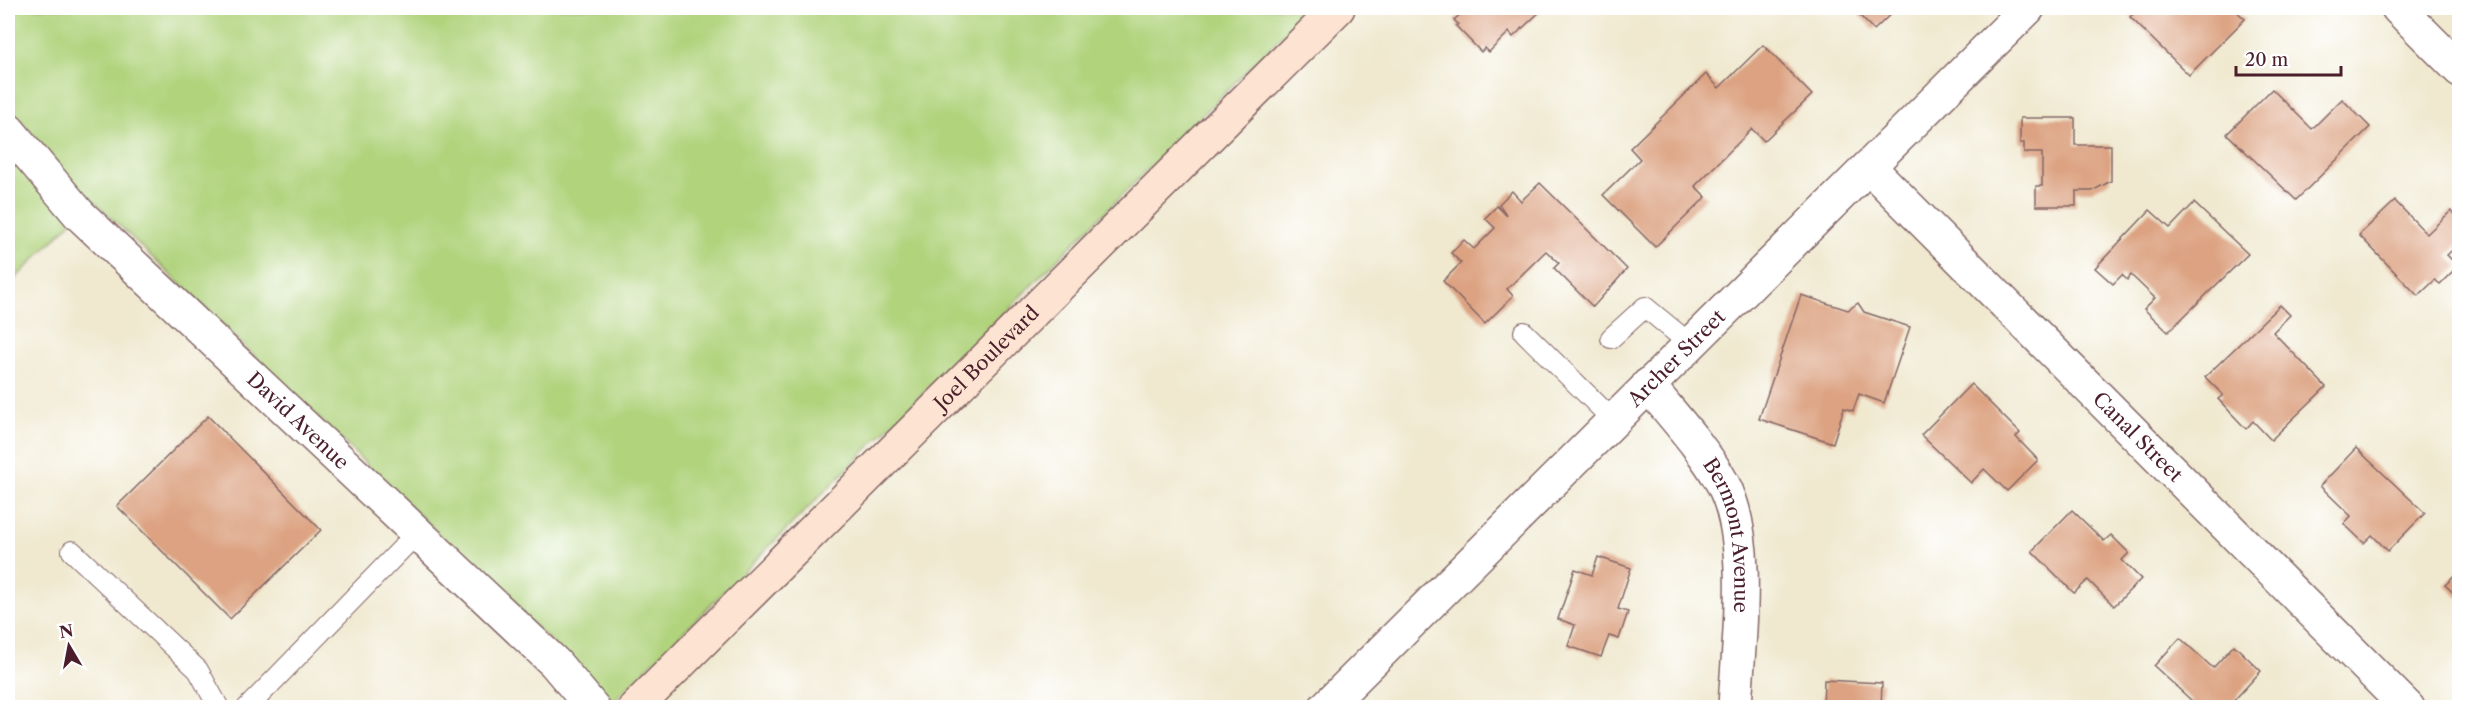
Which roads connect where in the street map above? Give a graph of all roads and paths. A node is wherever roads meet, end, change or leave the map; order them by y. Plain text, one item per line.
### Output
1 (1338, 8) edge
2 (2028, 8) edge
3 (2398, 8) edge
4 (2460, 70) edge
5 (8, 130) edge
6 (1869, 166) junction
7 (1524, 332) dead end
8 (1611, 338) dead end
9 (1690, 344) junction
10 (1648, 386) junction
11 (1613, 420) junction
12 (417, 533) junction
13 (72, 551) dead end
14 (219, 708) edge
15 (247, 708) edge
16 (593, 708) edge
17 (635, 708) edge
18 (1325, 708) edge
19 (1735, 708) edge
20 (2408, 708) edge

1 - 17 main road, Joel Boulevard
2 - 6 street, Archer Street
3 - 4 street
5 - 12 street, David Avenue
6 - 9 street, Archer Street
6 - 20 street, Canal Street
7 - 11 lane
8 - 9 lane
9 - 10 street, Archer Street
10 - 11 street, Archer Street
10 - 19 street, Bermont Avenue
11 - 18 street, Archer Street
12 - 15 lane
12 - 16 street, David Avenue
13 - 14 lane

